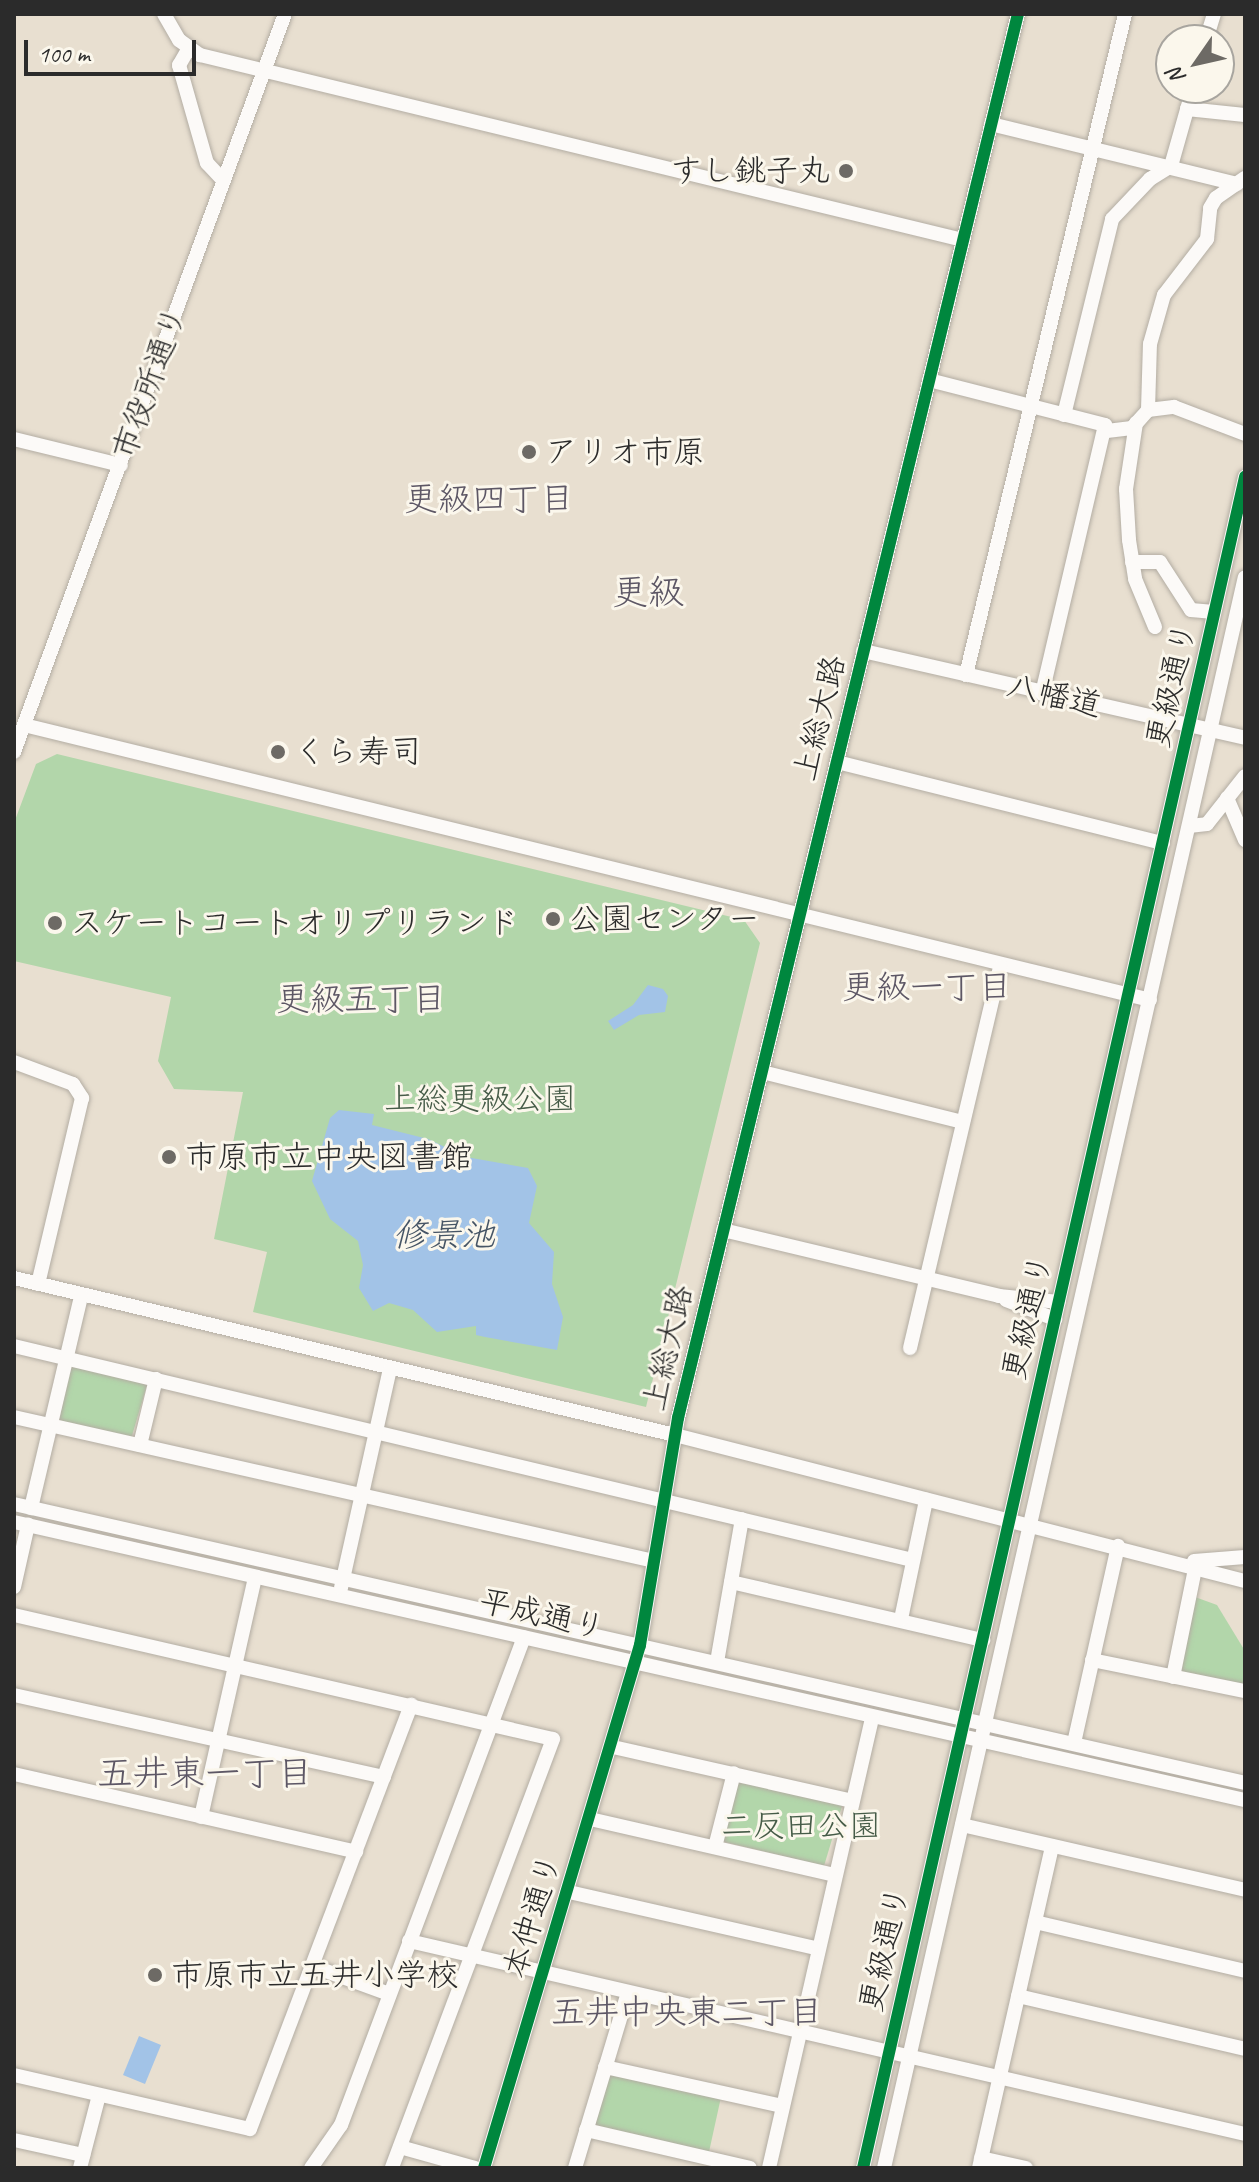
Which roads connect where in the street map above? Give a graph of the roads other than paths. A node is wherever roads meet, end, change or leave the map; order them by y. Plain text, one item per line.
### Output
1 (164, 14) edge
2 (285, 14) edge
3 (1018, 14) edge
4 (1125, 14) edge
5 (189, 48) junction
6 (265, 71) junction
7 (1188, 104) edge
8 (1187, 109) junction
9 (1245, 115) edge
10 (991, 124) junction
11 (1092, 145) junction
12 (1171, 166) junction
13 (223, 180) junction
14 (1241, 181) edge
15 (963, 240) junction
16 (929, 380) junction
17 (1030, 407) junction
18 (1148, 410) junction
19 (1064, 415) junction
20 (1136, 423) junction
21 (1107, 431) junction
22 (1245, 434) edge
23 (14, 439) edge
24 (121, 465) junction
25 (1245, 477) edge
26 (1132, 562) junction
27 (1245, 577) edge
28 (1214, 612) junction
29 (1155, 627) dead end
30 (863, 651) junction
31 (966, 675) junction
32 (1042, 694) junction
33 (24, 725) junction
34 (1188, 728) junction
35 (1210, 733) junction
36 (1245, 738) edge
37 (14, 752) edge
38 (837, 762) junction
39 (1245, 776) edge
40 (1227, 798) junction
41 (1189, 826) junction
42 (1245, 840) edge
43 (1163, 843) junction
44 (800, 914) junction
45 (1000, 966) junction
46 (1128, 995) junction
47 (1150, 1000) junction
48 (14, 1062) edge
49 (762, 1072) junction
50 (963, 1122) junction
51 (723, 1230) junction
52 (14, 1278) edge
53 (926, 1280) junction
54 (38, 1284) junction
55 (81, 1296) junction
56 (999, 1296) junction
57 (1059, 1302) junction
58 (1055, 1319) junction
59 (14, 1346) edge
60 (910, 1348) dead end
61 (67, 1358) junction
62 (390, 1369) junction
63 (156, 1379) junction
64 (14, 1417) edge
65 (51, 1425) junction
66 (377, 1430) junction
67 (675, 1435) junction
68 (140, 1445) junction
69 (362, 1495) junction
70 (664, 1499) junction
71 (926, 1500) junction
72 (14, 1504) edge
73 (31, 1508) junction
74 (742, 1519) junction
75 (1006, 1519) junction
76 (21, 1524) edge
77 (1031, 1525) junction
78 (1118, 1546) junction
79 (1234, 1556) edge
80 (912, 1560) junction
81 (654, 1561) junction
82 (1192, 1563) junction
83 (1230, 1575) junction
84 (255, 1577) junction
85 (343, 1579) junction
86 (1245, 1581) edge
87 (731, 1582) junction
88 (14, 1587) edge
89 (339, 1595) junction
90 (14, 1615) edge
91 (901, 1619) junction
92 (524, 1637) junction
93 (983, 1640) junction
94 (640, 1645) junction
95 (1092, 1660) junction
96 (717, 1662) junction
97 (236, 1665) junction
98 (633, 1672) junction
99 (1173, 1677) junction
100 (1245, 1691) edge
101 (14, 1695) edge
102 (411, 1705) junction
103 (872, 1717) junction
104 (964, 1720) junction
105 (491, 1723) junction
106 (984, 1724) junction
107 (959, 1739) junction
108 (218, 1741) junction
109 (980, 1743) junction
110 (1074, 1743) junction
111 (613, 1747) junction
112 (734, 1773) junction
113 (14, 1774) edge
114 (384, 1777) junction
115 (1245, 1783) edge
116 (1245, 1800) edge
117 (852, 1801) junction
118 (201, 1817) junction
119 (590, 1819) junction
120 (962, 1825) junction
121 (1052, 1846) junction
122 (715, 1847) junction
123 (356, 1852) junction
124 (835, 1875) junction
125 (1245, 1890) edge
126 (569, 1892) junction
127 (1035, 1922) junction
128 (409, 1941) junction
129 (819, 1949) junction
130 (470, 1957) junction
131 (315, 1967) junction
132 (1245, 1971) edge
133 (543, 1973) junction
134 (628, 1993) junction
135 (389, 1994) junction
136 (1018, 1996) junction
137 (801, 2031) junction
138 (1245, 2049) edge
139 (888, 2051) junction
140 (909, 2056) junction
141 (605, 2067) junction
142 (14, 2075) edge
143 (1000, 2076) junction
144 (99, 2095) junction
145 (783, 2106) junction
146 (586, 2130) junction
147 (1245, 2134) edge
148 (14, 2140) edge
149 (400, 2147) junction
150 (81, 2162) edge
151 (980, 2163) edge
152 (311, 2168) edge
153 (392, 2168) edge
154 (475, 2168) edge
155 (484, 2168) edge
156 (575, 2168) edge
157 (750, 2168) edge
158 (769, 2168) edge
159 (863, 2168) edge
160 (884, 2168) edge
161 (1026, 2168) edge

1 - 5 street
2 - 6 street, 市役所通り
3 - 10 street, 上総大路
4 - 11 street
5 - 6 street
5 - 13 street
6 - 13 street, 市役所通り
6 - 15 street
7 - 8 street
8 - 9 street
8 - 12 street
10 - 11 street
10 - 15 street, 上総大路
11 - 12 street
11 - 17 street
12 - 14 street
12 - 19 street
13 - 24 street, 市役所通り
14 - 18 street
15 - 16 street, 上総大路
16 - 17 street
16 - 30 street, 上総大路
17 - 19 street
17 - 31 street
18 - 20 street
18 - 22 street
19 - 21 street
20 - 21 street
20 - 26 street
21 - 32 street
23 - 24 street
24 - 33 street, 市役所通り
25 - 28 street, 更級通り
26 - 28 street
26 - 29 street
27 - 35 street, 更級通り
28 - 34 street, 更級通り
30 - 31 street, 八幡道
30 - 38 street, 上総大路
31 - 32 street, 八幡道
32 - 34 street, 八幡道
33 - 37 street, 市役所通り
33 - 44 street
34 - 35 street, 八幡道
34 - 43 street, 更級通り
35 - 36 street, 八幡道
35 - 41 street, 更級通り
38 - 43 street
38 - 44 street, 上総大路
39 - 40 street
40 - 41 street
40 - 42 street
41 - 47 street, 更級通り
43 - 46 street, 更級通り
44 - 45 street
44 - 49 street, 上総大路
45 - 46 street
45 - 50 street
46 - 47 street
46 - 57 street, 更級通り
47 - 77 street, 更級通り
48 - 54 street
49 - 50 street
49 - 51 street, 上総大路
50 - 53 street
51 - 53 street
51 - 67 street, 上総大路
52 - 54 street
53 - 56 street
53 - 60 street
54 - 55 street
55 - 61 street
55 - 62 street
56 - 57 street
56 - 58 street
57 - 58 street, 更級通り
58 - 75 street, 更級通り
59 - 61 street
61 - 63 street
61 - 65 street
62 - 66 street
62 - 67 street
63 - 66 street
63 - 68 street
64 - 65 street
65 - 68 street
65 - 73 street
66 - 69 street
66 - 70 street
67 - 70 street, 上総大路
67 - 71 street
68 - 69 street
69 - 81 street
69 - 85 street
70 - 74 street
70 - 81 street, 上総大路
71 - 75 street
71 - 80 street
72 - 73 street, 平成通り
73 - 85 street, 平成通り
74 - 80 street
74 - 87 street
75 - 77 street
75 - 93 street, 更級通り
76 - 84 street, 平成通り
76 - 88 street
77 - 78 street
77 - 106 street, 更級通り
78 - 82 street
78 - 95 street
79 - 82 street
79 - 83 street
80 - 91 street
81 - 94 street, 本仲通り
82 - 83 street
82 - 99 street
83 - 86 street
84 - 89 street, 平成通り
84 - 97 street
85 - 89 street
85 - 94 street, 平成通り
87 - 91 street
87 - 96 street
89 - 92 street, 平成通り
90 - 97 street
91 - 93 street
92 - 98 street, 平成通り
92 - 105 street
93 - 104 street, 更級通り
94 - 96 street, 平成通り
94 - 98 street, 本仲通り
95 - 99 street
95 - 110 street
96 - 104 street, 平成通り
97 - 102 street
97 - 108 street
98 - 103 street, 平成通り
98 - 111 street, 本仲通り
99 - 100 street
101 - 108 street
102 - 105 street
102 - 114 street
103 - 107 street, 平成通り
103 - 117 street
104 - 106 street, 平成通り
104 - 107 street, 更級通り
105 - 128 street
105 - 130 street
106 - 109 street, 更級通り
106 - 110 street, 平成通り
107 - 109 street, 平成通り
107 - 139 street, 更級通り
108 - 114 street
108 - 118 street
109 - 116 street, 平成通り
109 - 120 street, 更級通り
110 - 115 street, 平成通り
111 - 112 street
111 - 119 street, 本仲通り
112 - 117 street
112 - 122 street
113 - 118 street
114 - 123 street
117 - 124 street
118 - 123 street
119 - 122 street
119 - 126 street, 本仲通り
120 - 121 street
120 - 140 street, 更級通り
121 - 125 street
121 - 127 street
122 - 124 street
123 - 131 street
124 - 129 street
126 - 129 street
126 - 133 street, 本仲通り
127 - 132 street
127 - 136 street
128 - 130 street
128 - 135 street
129 - 137 street
130 - 133 street
130 - 149 street
131 - 135 street
131 - 144 street
133 - 134 street
133 - 155 street, 本仲通り
134 - 137 street
134 - 141 street
135 - 152 street
136 - 138 street
136 - 143 street
137 - 139 street
137 - 145 street
139 - 140 street
139 - 159 street, 更級通り
140 - 143 street
140 - 160 street, 更級通り
141 - 145 street
141 - 146 street
142 - 144 street
143 - 147 street
143 - 151 street
144 - 150 street
145 - 158 street
146 - 156 street
146 - 157 street
148 - 150 street
149 - 153 street
149 - 154 street
151 - 161 street

